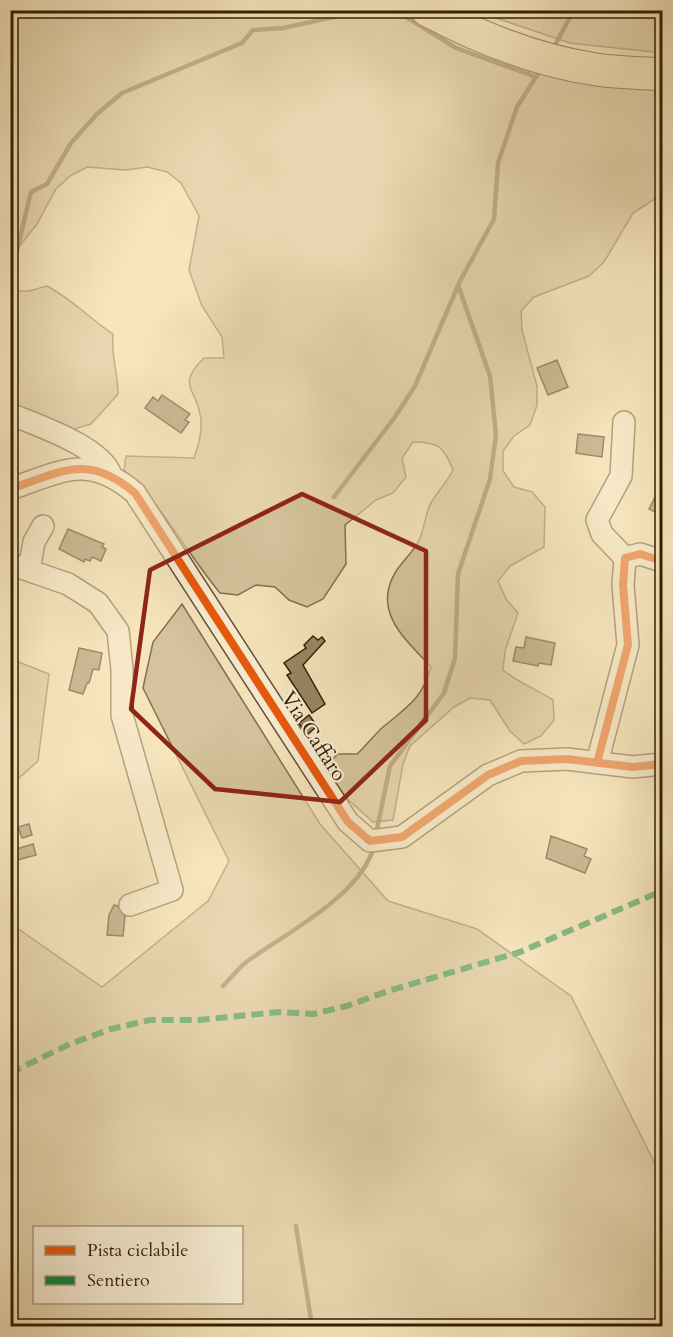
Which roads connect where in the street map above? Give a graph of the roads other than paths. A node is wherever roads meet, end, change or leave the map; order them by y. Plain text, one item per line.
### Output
1 (427, 10) edge
2 (663, 74) edge
3 (10, 414) edge
4 (624, 422) dead end
5 (111, 476) junction
6 (10, 489) edge
7 (43, 526) dead end
8 (625, 558) junction
9 (663, 561) edge
10 (20, 567) edge
11 (597, 763) junction
12 (663, 764) edge
13 (130, 905) dead end

1 - 2 highway
3 - 5 street
4 - 8 street
5 - 6 street, Via Caffaro
5 - 11 street, Via Caffaro
7 - 10 street
8 - 9 street
8 - 11 street
10 - 13 street
11 - 12 street, Via Caffaro

